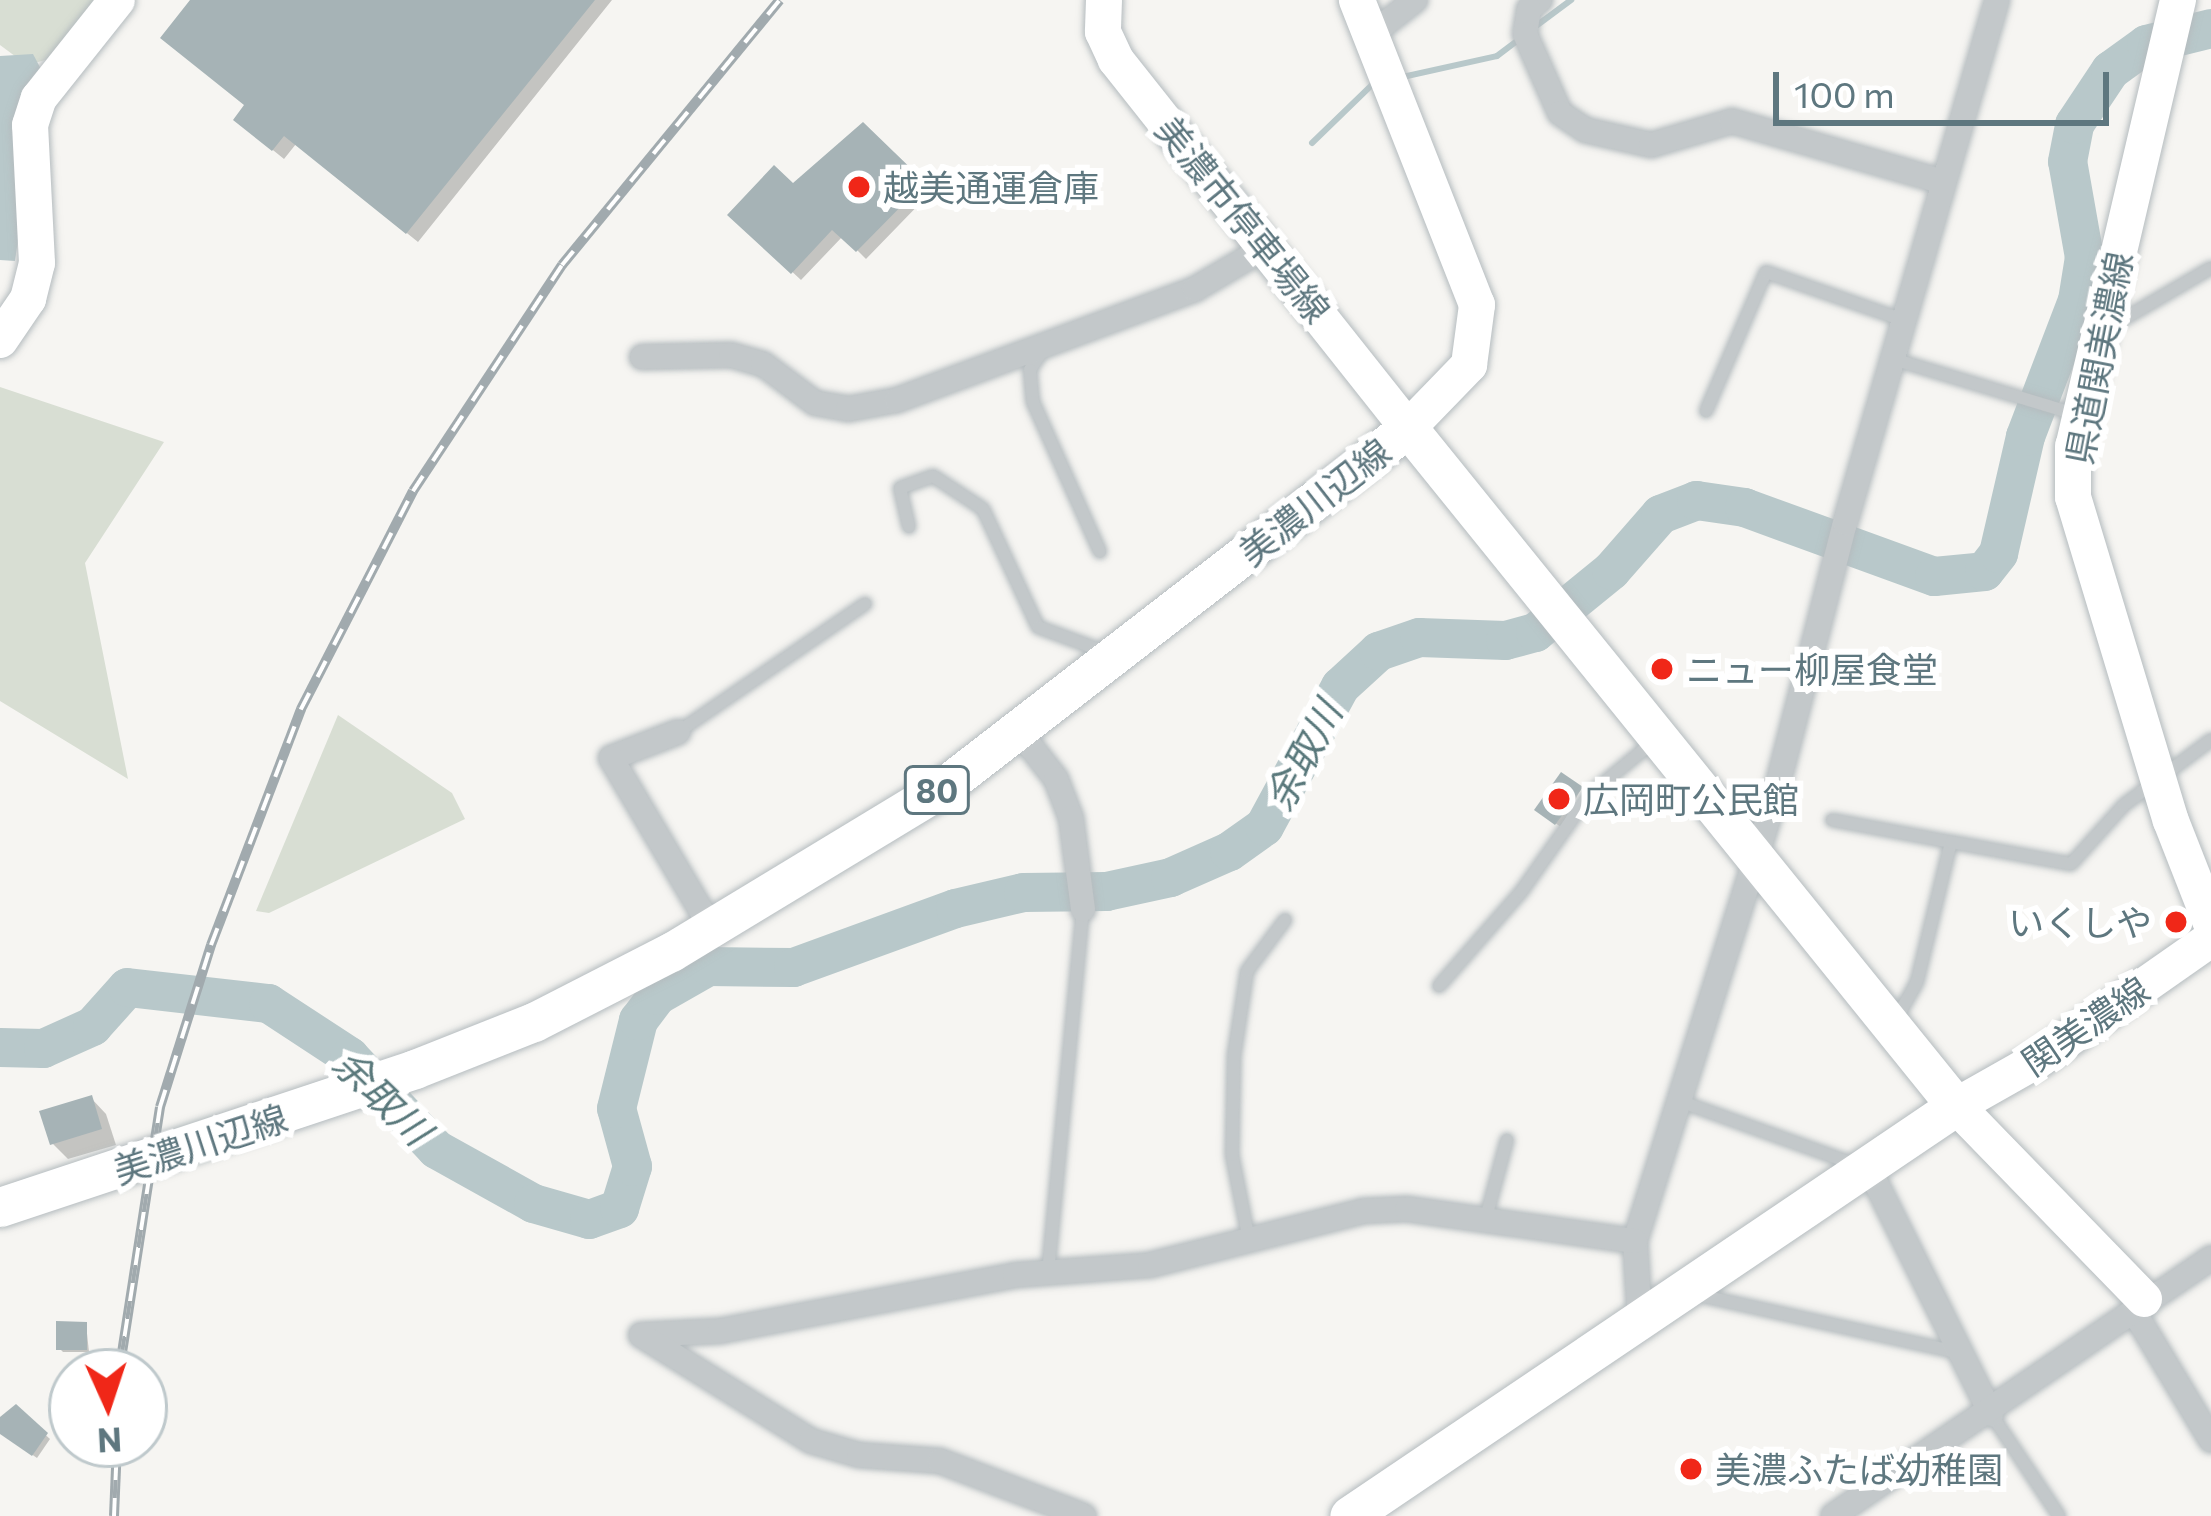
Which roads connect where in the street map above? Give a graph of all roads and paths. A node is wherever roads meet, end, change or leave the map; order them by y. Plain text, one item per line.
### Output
1 (117, 0) edge
2 (1104, 0) edge
3 (1357, 0) edge
4 (1415, 0) edge
5 (1540, 0) edge
6 (1997, 0) edge
7 (2178, 3) edge
8 (1385, 64) junction
9 (1943, 182) junction
10 (1268, 246) junction
11 (2211, 268) edge
12 (1903, 320) junction
13 (2099, 333) junction
14 (0, 340) edge
15 (1048, 343) junction
16 (642, 357) dead end
17 (1892, 358) junction
18 (1706, 411) dead end
19 (2079, 415) junction
20 (1408, 428) junction
21 (910, 527) dead end
22 (1100, 552) dead end
23 (865, 604) dead end
24 (1116, 656) junction
25 (1016, 729) junction
26 (678, 732) joint
27 (1659, 737) junction
28 (2211, 740) edge
29 (2162, 781) junction
30 (1832, 820) dead end
31 (1951, 842) junction
32 (1753, 854) junction
33 (1083, 909) joint
34 (1285, 920) dead end
35 (2211, 923) edge
36 (712, 929) junction
37 (2211, 939) edge
38 (1438, 986) dead end
39 (1891, 1025) junction
40 (1682, 1102) junction
41 (1956, 1106) junction
42 (1507, 1139) dead end
43 (1869, 1169) junction
44 (0, 1207) edge
45 (1485, 1222) junction
46 (1248, 1235) junction
47 (1635, 1241) junction
48 (2211, 1258) edge
49 (1048, 1276) junction
50 (1686, 1292) junction
51 (2140, 1307) junction
52 (1640, 1322) junction
53 (1956, 1352) junction
54 (1991, 1414) junction
55 (2211, 1440) edge
56 (1084, 1516) edge
57 (1349, 1516) edge
58 (1833, 1516) edge
59 (2059, 1516) edge

1 - 14 main road
2 - 10 main road, 美濃市停車場線
3 - 8 main road
4 - 8 street
5 - 9 street
6 - 9 street
7 - 13 main road, 県道関美濃線
8 - 20 main road
9 - 12 street
10 - 15 street
10 - 20 main road, 美濃市停車場線
11 - 13 lane
12 - 17 street
12 - 18 lane
13 - 19 main road, 県道関美濃線
15 - 16 street
15 - 22 lane
17 - 19 lane
17 - 32 street
19 - 29 main road, 県道関美濃線
20 - 24 main road, 美濃川辺線 / 80
20 - 27 main road, 美濃川辺線
21 - 24 lane
23 - 26 lane
24 - 25 main road, 美濃川辺線 / 80
25 - 33 street
25 - 36 main road, 美濃川辺線 / 80
26 - 36 street
27 - 32 main road, 美濃川辺線
27 - 38 lane
28 - 29 lane
29 - 31 lane
29 - 35 main road
30 - 31 lane
31 - 39 lane
32 - 39 main road, 美濃川辺線
32 - 40 street
33 - 49 lane
34 - 46 lane
36 - 44 main road, 美濃川辺線 / 80
37 - 41 main road, 関美濃線
39 - 41 main road, 美濃川辺線
40 - 43 lane
40 - 47 street
41 - 43 main road
41 - 51 main road
42 - 45 lane
43 - 50 main road
43 - 53 street
45 - 46 street
45 - 47 street
46 - 49 street
47 - 52 street
48 - 51 street
49 - 56 street
50 - 52 main road
50 - 53 lane
51 - 54 street
51 - 55 street
52 - 57 main road
53 - 54 street
54 - 58 street
54 - 59 lane

